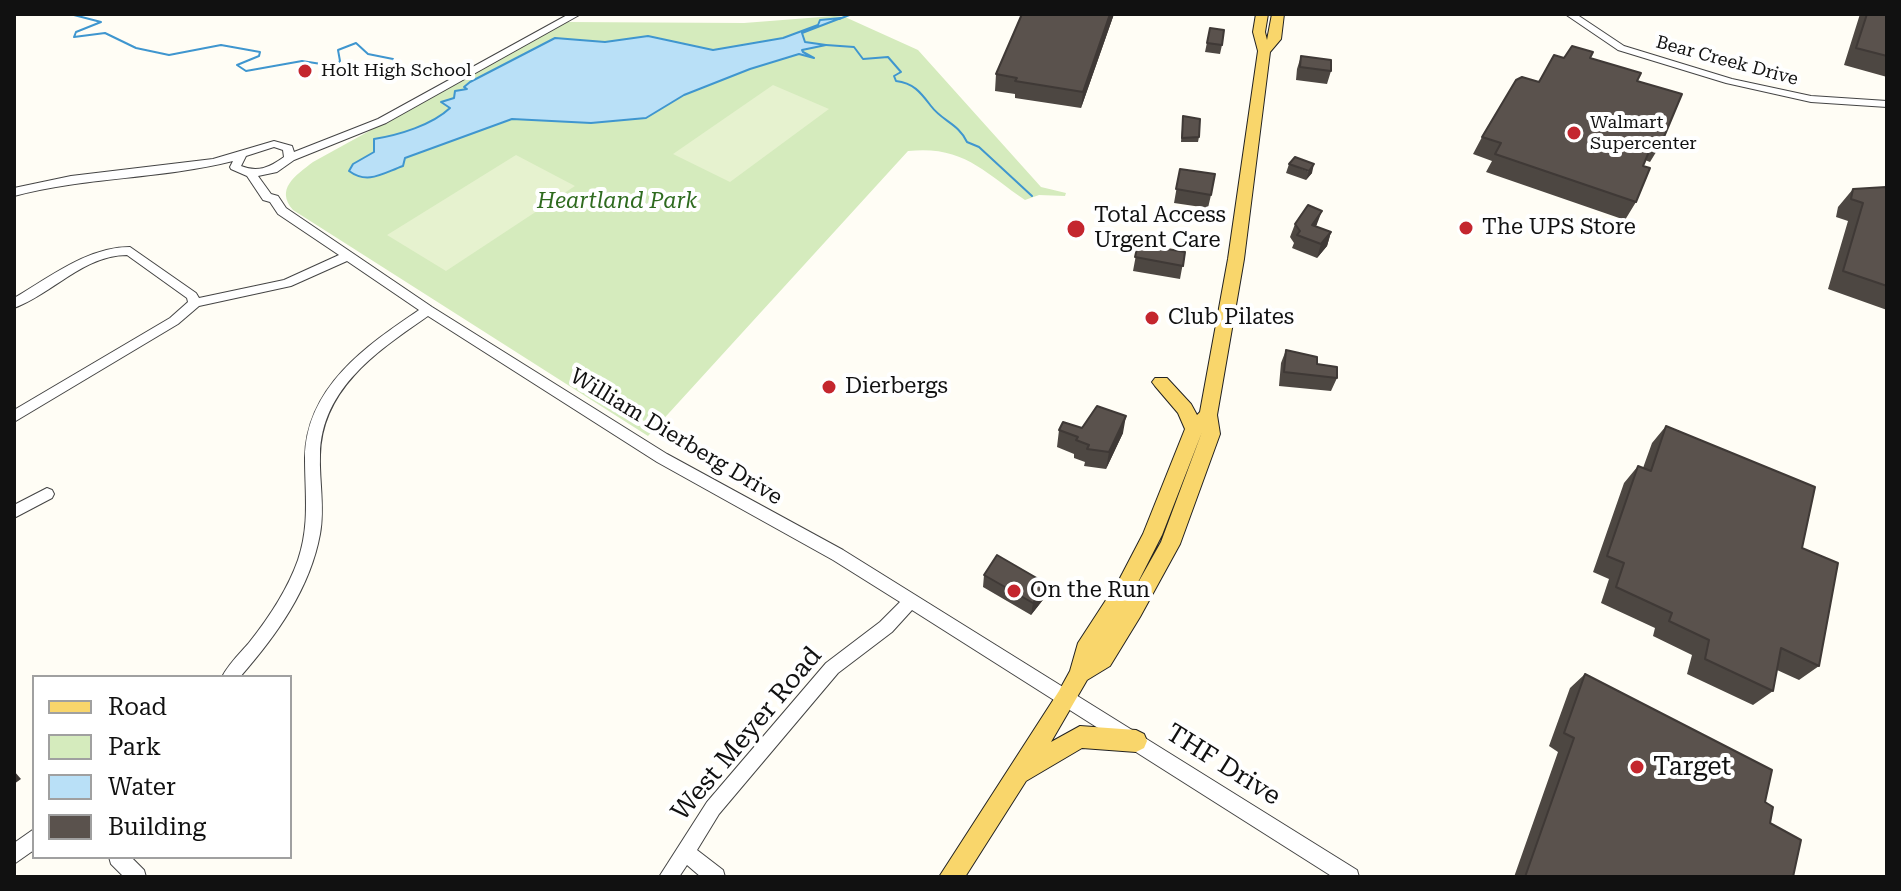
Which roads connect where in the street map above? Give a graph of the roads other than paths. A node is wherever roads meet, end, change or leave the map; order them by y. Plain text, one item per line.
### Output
1 (566, 14) edge
2 (576, 14) edge
3 (1262, 14) edge
4 (1278, 14) edge
5 (1570, 14) edge
6 (1264, 51) junction
7 (1887, 104) edge
8 (289, 153) junction
9 (237, 162) junction
10 (276, 168) junction
11 (251, 174) junction
12 (14, 194) edge
13 (274, 199) junction
14 (346, 258) junction
15 (195, 303) junction
16 (14, 304) edge
17 (428, 310) junction
18 (1161, 382) dead end
19 (14, 417) edge
20 (1201, 422) junction
21 (47, 494) dead end
22 (14, 512) edge
23 (911, 601) junction
24 (232, 675) edge
25 (1067, 698) junction
26 (1136, 741) junction
27 (1016, 776) junction
28 (32, 840) edge
29 (685, 852) junction
30 (14, 855) edge
31 (120, 859) edge
32 (137, 877) edge
33 (668, 877) edge
34 (716, 877) edge
35 (951, 877) edge
36 (1350, 877) edge

1 - 8 street
2 - 8 street
3 - 6 main road
4 - 6 main road
5 - 7 street, Bear Creek Drive
6 - 20 main road
8 - 9 street
8 - 10 street
9 - 11 street
9 - 12 street
10 - 11 street
10 - 13 street
11 - 13 street, William Dierberg Drive
13 - 14 street, William Dierberg Drive
14 - 15 street
14 - 17 street, William Dierberg Drive
15 - 16 street
15 - 19 street
17 - 23 street, William Dierberg Drive
17 - 24 street
18 - 20 main road
20 - 25 main road
21 - 22 street
23 - 25 street, William Dierberg Drive
23 - 29 street, West Meyer Road
25 - 26 street, THF Drive
25 - 27 main road
26 - 27 main road
26 - 36 street, THF Drive
27 - 35 main road
28 - 30 street
29 - 33 street, West Meyer Road
29 - 34 street
31 - 32 street

